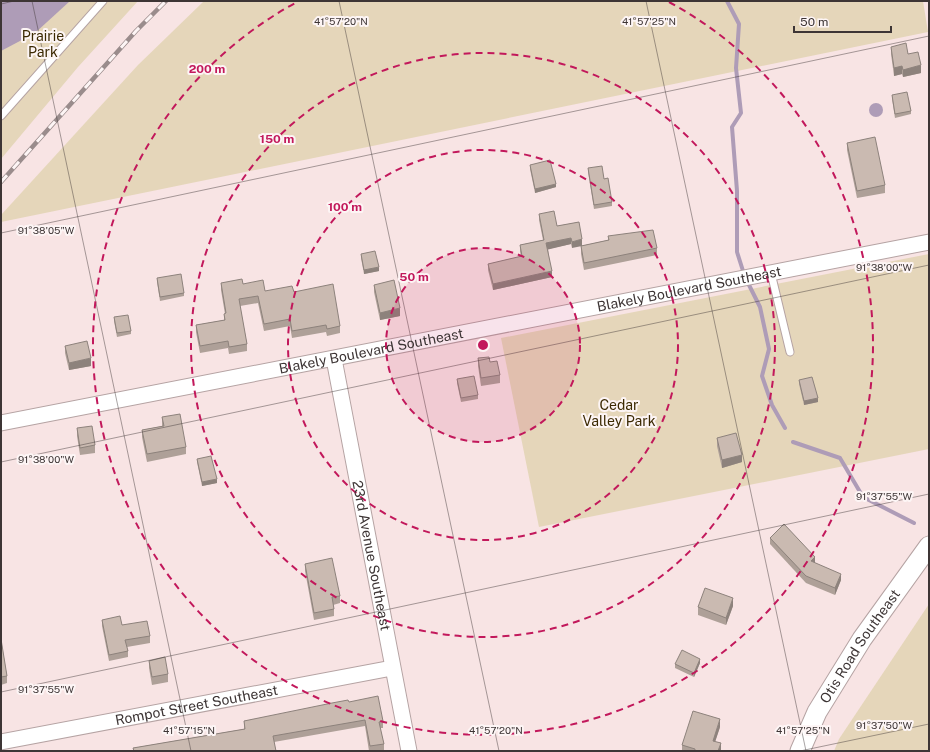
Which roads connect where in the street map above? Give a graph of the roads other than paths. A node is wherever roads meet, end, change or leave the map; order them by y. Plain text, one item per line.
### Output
1 (103, 1) edge
2 (1, 116) edge
3 (929, 242) edge
4 (768, 274) junction
5 (790, 352) dead end
6 (334, 359) junction
7 (1, 423) edge
8 (929, 546) edge
9 (392, 668) junction
10 (1, 742) edge
11 (408, 751) edge
12 (800, 751) edge

1 - 2 lane
3 - 4 street, Blakely Boulevard Southeast
4 - 5 lane
4 - 6 street, Blakely Boulevard Southeast
6 - 7 street, Blakely Boulevard Southeast
6 - 9 street, 23rd Avenue Southeast
8 - 12 street, Otis Road Southeast
9 - 10 street, Rompot Street Southeast
9 - 11 street, 23rd Avenue Southeast

